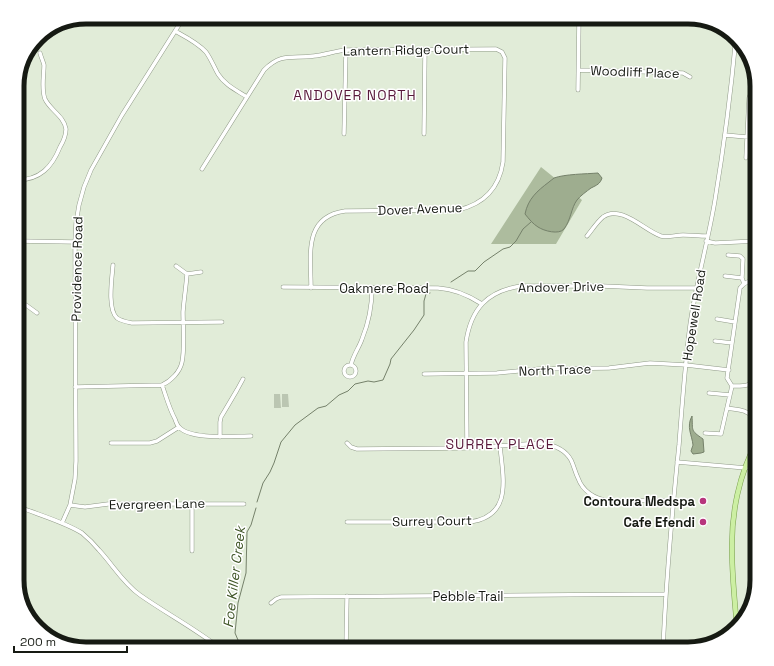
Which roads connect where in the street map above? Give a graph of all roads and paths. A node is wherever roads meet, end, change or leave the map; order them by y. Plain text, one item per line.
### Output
1 (180, 24) edge
2 (579, 24) edge
3 (175, 31) junction
4 (735, 46) edge
5 (346, 50) junction
6 (425, 50) junction
7 (502, 52) joint
8 (40, 53) dead end
9 (578, 70) junction
10 (690, 77) dead end
11 (578, 90) dead end
12 (750, 96) edge
13 (247, 97) junction
14 (344, 134) dead end
15 (424, 134) dead end
16 (725, 135) junction
17 (747, 137) junction
18 (750, 137) edge
19 (746, 158) dead end
20 (202, 169) dead end
21 (24, 180) edge
22 (587, 236) dead end
23 (707, 236) junction
24 (24, 241) edge
25 (750, 241) edge
26 (75, 242) junction
27 (706, 242) junction
28 (728, 255) dead end
29 (113, 265) dead end
30 (176, 266) dead end
31 (201, 272) dead end
32 (187, 274) junction
33 (725, 276) dead end
34 (742, 278) junction
35 (750, 282) edge
36 (744, 284) junction
37 (283, 288) dead end
38 (311, 288) junction
39 (372, 288) junction
40 (696, 288) junction
41 (482, 304) junction
42 (24, 305) edge
43 (37, 313) dead end
44 (717, 319) dead end
45 (183, 322) junction
46 (222, 322) dead end
47 (735, 322) junction
48 (715, 341) dead end
49 (732, 343) junction
50 (686, 364) junction
51 (351, 365) dead end
52 (729, 370) junction
53 (424, 374) dead end
54 (466, 374) junction
55 (243, 379) dead end
56 (750, 384) edge
57 (162, 385) junction
58 (76, 386) junction
59 (732, 386) junction
60 (709, 393) dead end
61 (730, 395) junction
62 (727, 408) junction
63 (750, 413) edge
64 (179, 427) junction
65 (705, 433) dead end
66 (220, 436) junction
67 (251, 436) dead end
68 (111, 443) dead end
69 (347, 443) dead end
70 (500, 446) junction
71 (467, 448) junction
72 (750, 459) edge
73 (677, 462) junction
74 (746, 468) junction
75 (674, 500) junction
76 (192, 504) junction
77 (244, 504) dead end
78 (70, 505) junction
79 (24, 509) edge
80 (348, 522) dead end
81 (62, 523) junction
82 (192, 551) dead end
83 (666, 594) junction
84 (347, 596) junction
85 (271, 603) dead end
86 (736, 619) edge
87 (212, 642) edge
88 (346, 642) edge
89 (663, 642) edge

1 - 3 street, Providence Road
2 - 9 street
3 - 13 street
3 - 26 street, Providence Road
4 - 16 street, Hopewell Road
5 - 6 street, Lantern Ridge Court
5 - 13 street, Lantern Ridge Court
5 - 14 street
6 - 7 street, Lantern Ridge Court
6 - 15 street
7 - 38 street, Dover Avenue
8 - 21 street
9 - 10 street, Woodliff Place
9 - 11 street
12 - 17 street
13 - 20 street, Lantern Ridge Court
16 - 17 street
16 - 23 street, Hopewell Road
17 - 18 street
17 - 19 street
22 - 23 street
23 - 27 street, Hopewell Road
24 - 26 street
25 - 27 street
26 - 58 street, Providence Road
27 - 40 street, Hopewell Road
28 - 34 street
29 - 45 street
30 - 32 street
31 - 32 street
32 - 45 street
33 - 34 street
34 - 36 street
35 - 36 street
36 - 47 street
37 - 38 street, Oakmere Road
38 - 39 street, Oakmere Road
39 - 41 street, Oakmere Road
39 - 51 street
40 - 41 street, Andover Drive
40 - 50 street, Hopewell Road
41 - 54 street, Andover Drive
42 - 43 street
44 - 47 street
45 - 46 street
45 - 57 street
47 - 49 street
48 - 49 street
49 - 52 street
50 - 52 street, North Trace
50 - 54 street, North Trace
50 - 73 street, Hopewell Road
52 - 59 street
53 - 54 street, North Trace
54 - 71 street, Andover Drive
55 - 66 street
56 - 59 street
57 - 58 street
57 - 64 street
58 - 78 street, Providence Road
59 - 61 street
60 - 61 street
61 - 62 street
62 - 63 street
62 - 65 street
64 - 66 street
64 - 68 street
66 - 67 street
69 - 71 street
70 - 71 street
70 - 75 street
70 - 80 street, Surrey Court
72 - 74 main road
73 - 74 street
73 - 75 street, Hopewell Road
74 - 86 main road
75 - 83 street, Hopewell Road
76 - 77 street, Evergreen Lane
76 - 78 street, Evergreen Lane
76 - 82 street
78 - 81 street, Providence Road
79 - 81 street
81 - 87 street
83 - 84 street, Pebble Trail
83 - 89 street, Hopewell Road
84 - 85 street, Pebble Trail
84 - 88 street

